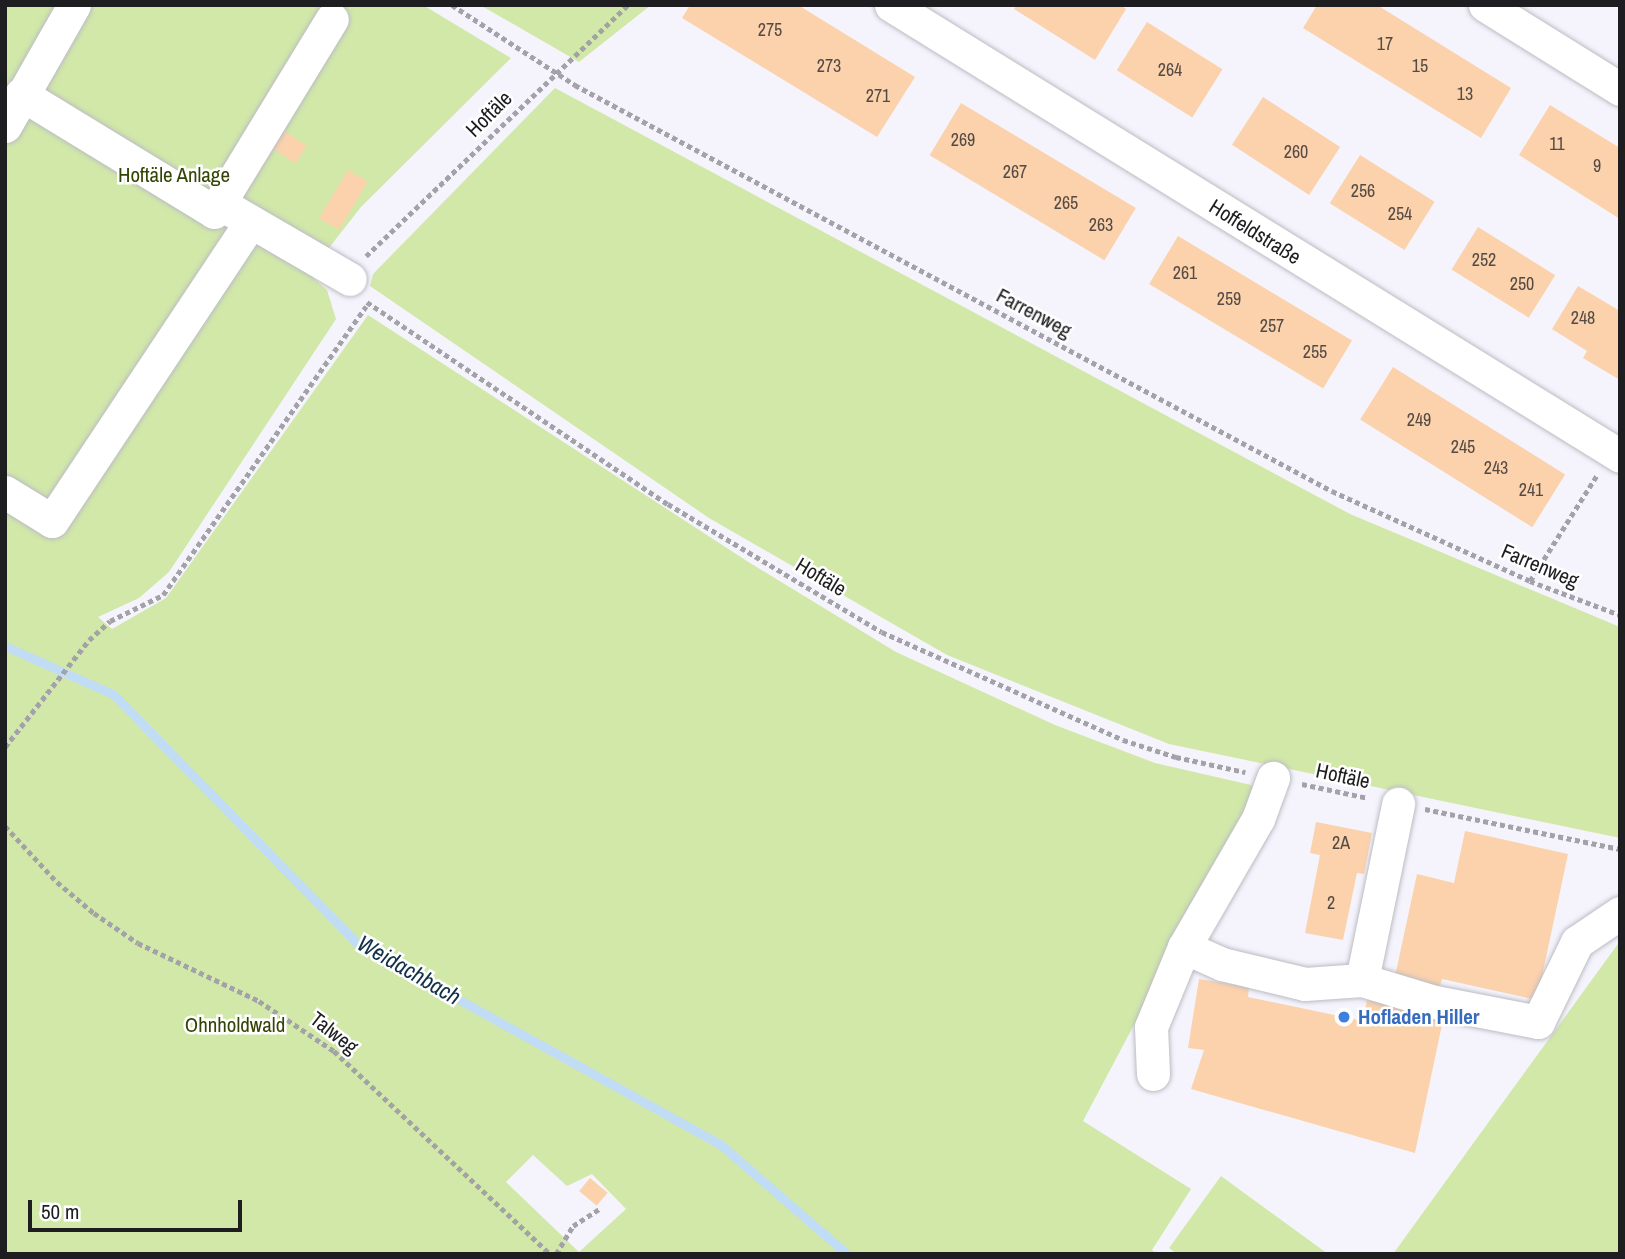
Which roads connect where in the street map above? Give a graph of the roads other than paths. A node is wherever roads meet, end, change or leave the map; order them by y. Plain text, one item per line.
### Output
1 (74, 5) edge
2 (891, 5) edge
3 (1485, 5) edge
4 (332, 19) dead end
5 (1620, 89) edge
6 (21, 94) junction
7 (5, 126) edge
8 (219, 204) junction
9 (251, 222) junction
10 (359, 291) road end
11 (1615, 454) edge
12 (5, 492) edge
13 (1273, 778) road end
14 (1398, 804) road end
15 (1620, 913) edge
16 (1184, 947) junction
17 (1362, 980) junction
18 (1153, 1074) dead end

1 - 6 street
2 - 11 street, Hoffeldstraße
3 - 5 street
4 - 8 street
6 - 7 street
6 - 8 street
8 - 9 street
9 - 10 street
9 - 12 street
13 - 16 street
14 - 17 street
15 - 17 street
16 - 17 street
16 - 18 street

